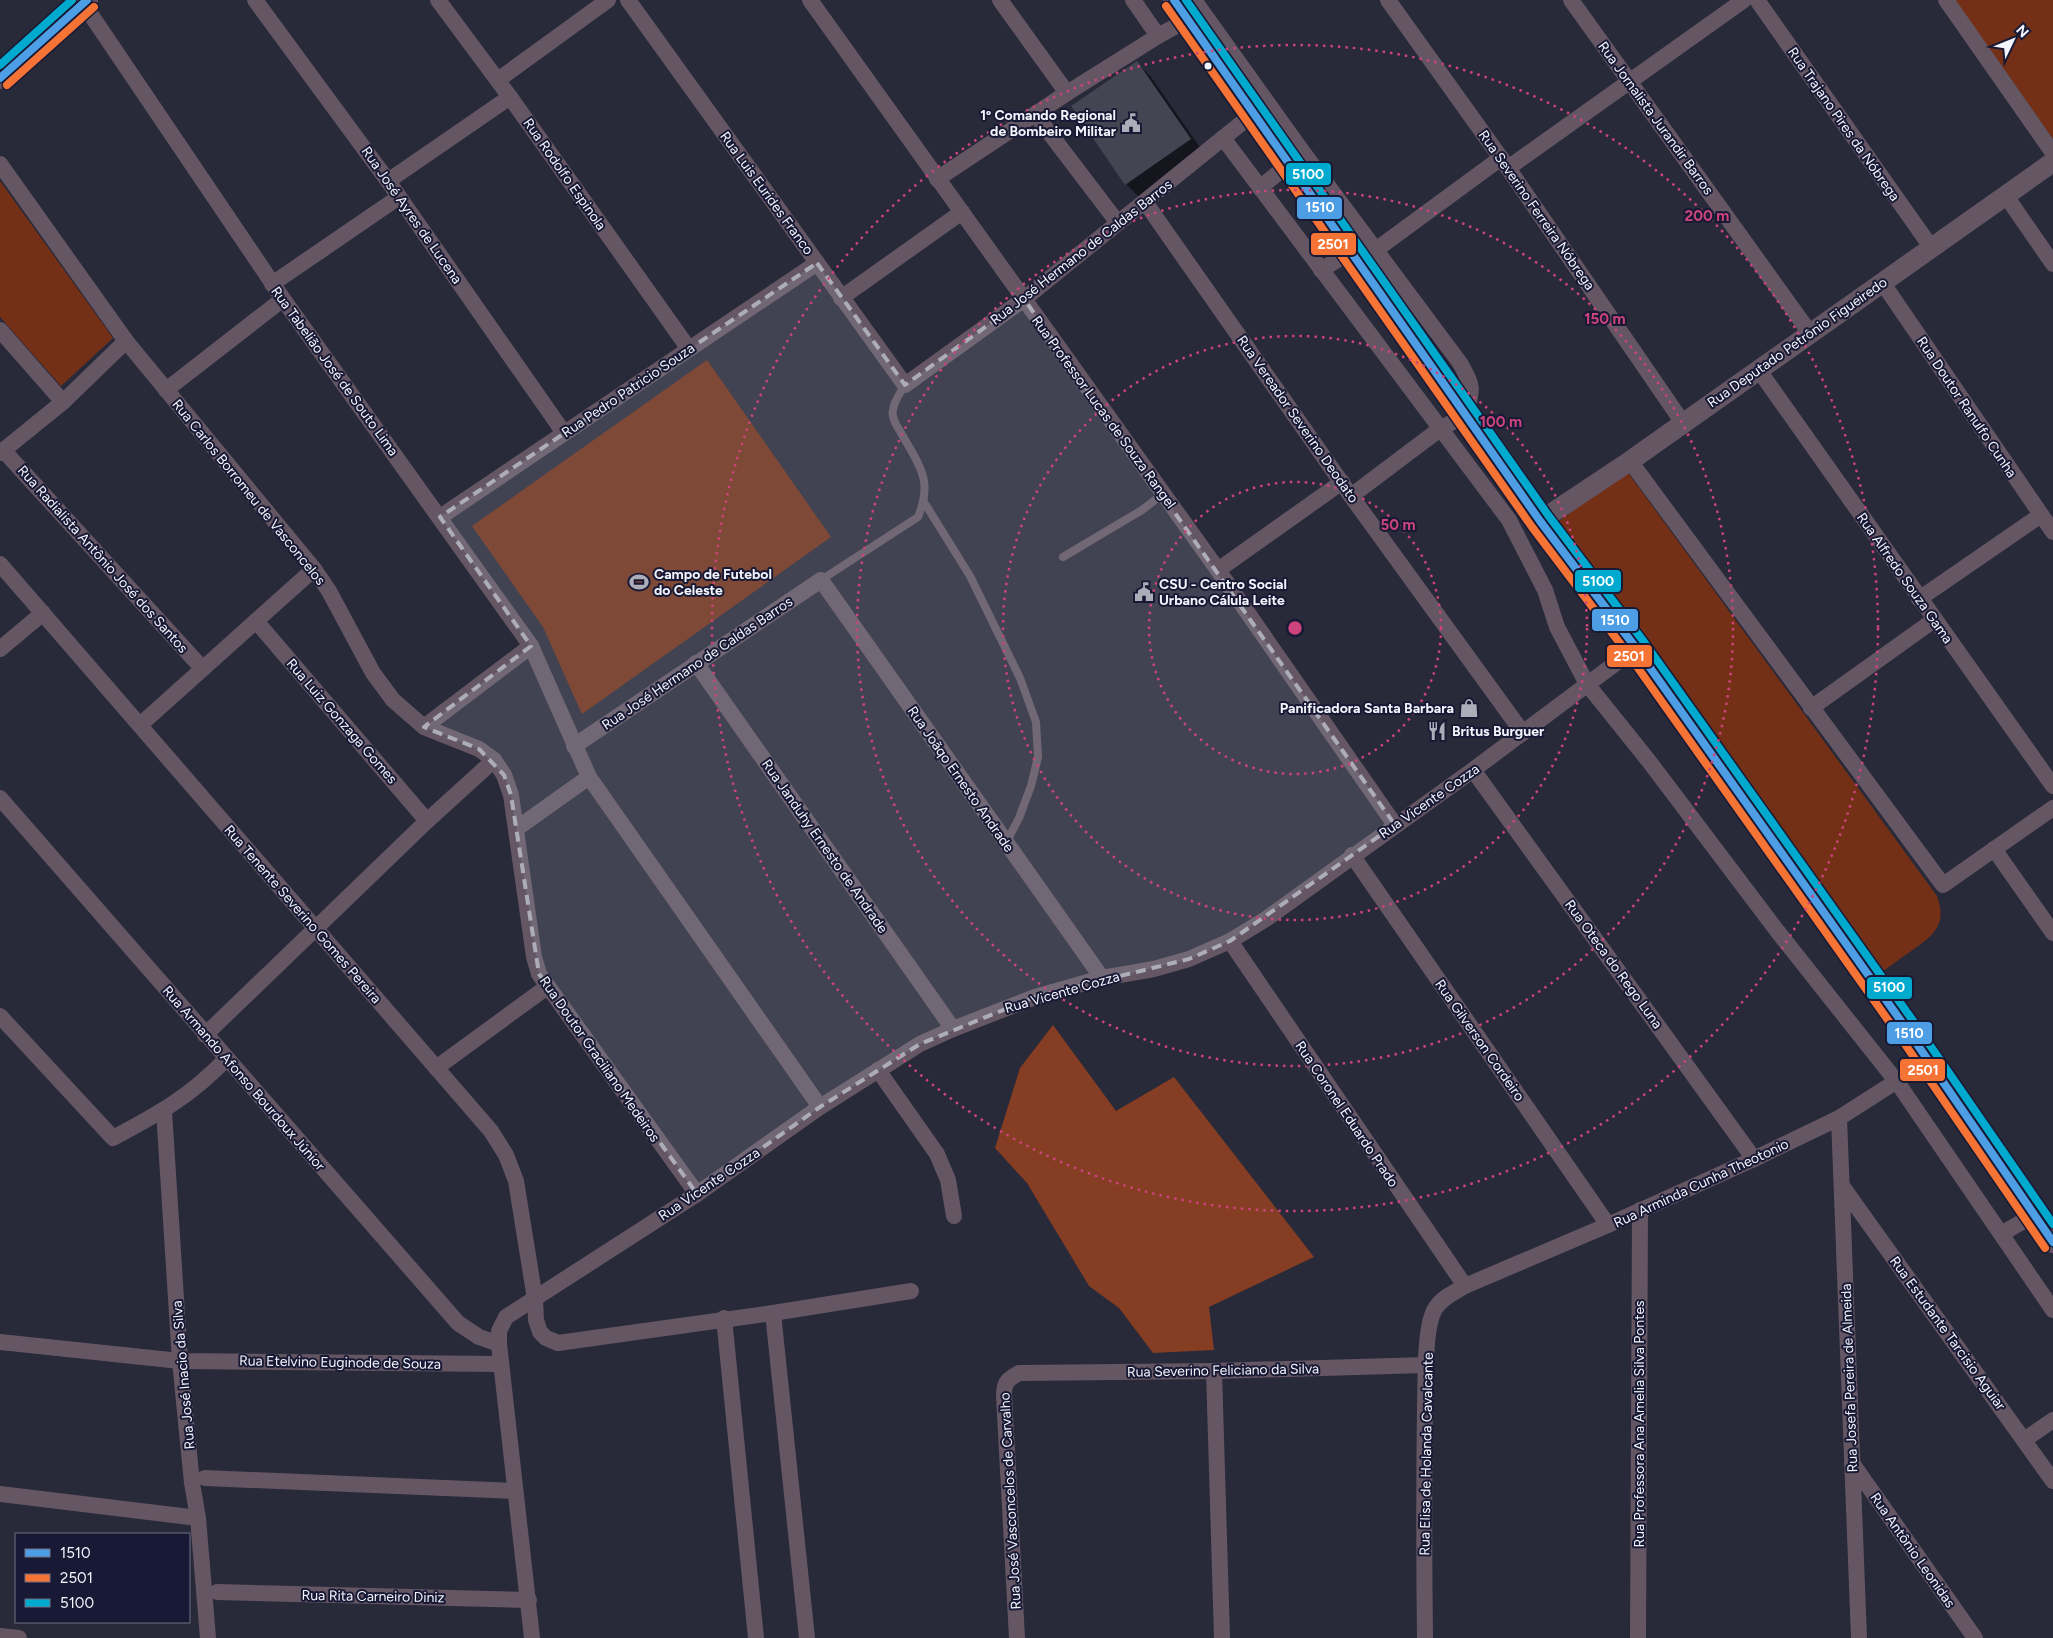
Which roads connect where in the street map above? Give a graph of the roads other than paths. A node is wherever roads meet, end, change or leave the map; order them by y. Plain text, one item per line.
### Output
1 (255, 0) edge
2 (438, 0) edge
3 (608, 0) edge
4 (628, 0) edge
5 (810, 0) edge
6 (1000, 0) edge
7 (1133, 0) edge
8 (1388, 0) edge
9 (1572, 0) edge
10 (1744, 0) edge
11 (1757, 0) edge
12 (1946, 0) edge
13 (85, 2) edge
14 (1181, 4) edge
15 (1158, 36) junction
16 (0, 78) edge
17 (498, 80) junction
18 (1630, 80) junction
19 (1067, 93) junction
20 (510, 97) junction
21 (1254, 113) junction
22 (1035, 114) junction
23 (1223, 138) junction
24 (2053, 153) edge
25 (1296, 158) junction
26 (2053, 162) edge
27 (1504, 163) junction
28 (0, 164) edge
29 (938, 179) junction
30 (388, 181) junction
31 (1260, 188) junction
32 (2006, 196) junction
33 (399, 197) junction
34 (1145, 202) junction
35 (962, 212) junction
36 (1118, 223) junction
37 (1931, 247) junction
38 (1377, 249) junction
39 (1352, 251) junction
40 (817, 263) junction
41 (2053, 264) edge
42 (1321, 270) junction
43 (1882, 282) junction
44 (272, 284) junction
45 (1389, 285) junction
46 (841, 298) junction
47 (283, 299) junction
48 (1024, 299) junction
49 (0, 330) edge
50 (1810, 333) junction
51 (126, 341) junction
52 (689, 349) junction
53 (1758, 369) junction
54 (905, 385) junction
55 (166, 390) junction
56 (63, 402) junction
57 (1465, 415) junction
58 (1682, 423) junction
59 (1440, 430) junction
60 (564, 433) junction
61 (2, 451) edge
62 (1630, 461) junction
63 (1342, 482) junction
64 (1163, 494) junction
65 (1352, 496) junction
66 (924, 502) junction
67 (2041, 515) junction
68 (440, 517) junction
69 (1540, 521) junction
70 (2053, 532) edge
71 (1062, 558) dead end
72 (0, 564) edge
73 (314, 569) junction
74 (1218, 570) junction
75 (821, 580) junction
76 (1919, 599) junction
77 (43, 613) junction
78 (1934, 620) junction
79 (256, 621) junction
80 (531, 646) junction
81 (1636, 648) junction
82 (0, 649) edge
83 (696, 663) junction
84 (202, 668) junction
85 (1587, 684) junction
86 (1811, 708) junction
87 (140, 725) junction
88 (424, 727) junction
89 (1523, 733) junction
90 (574, 746) junction
91 (494, 760) junction
92 (1473, 770) junction
93 (589, 777) junction
94 (2053, 786) edge
95 (511, 794) joint
96 (0, 798) edge
97 (2053, 808) edge
98 (427, 821) junction
99 (1395, 825) junction
100 (516, 829) junction
101 (1006, 843) junction
102 (1994, 849) junction
103 (1352, 855) junction
104 (314, 929) junction
105 (2053, 933) edge
106 (1230, 941) junction
107 (1102, 978) junction
108 (547, 987) junction
109 (0, 1016) edge
110 (953, 1029) junction
111 (205, 1035) junction
112 (226, 1059) junction
113 (1928, 1061) junction
114 (436, 1068) junction
115 (878, 1070) junction
116 (1897, 1082) junction
117 (820, 1107) junction
118 (164, 1111) junction
119 (1839, 1118) junction
120 (1754, 1159) junction
121 (1842, 1186) junction
122 (697, 1194) junction
123 (1640, 1210) junction
124 (2034, 1215) junction
125 (954, 1216) dead end
126 (1608, 1225) junction
127 (2001, 1234) junction
128 (2053, 1242) edge
129 (1464, 1286) junction
130 (911, 1291) dead end
131 (535, 1299) junction
132 (2053, 1310) edge
133 (773, 1313) junction
134 (724, 1318) junction
135 (0, 1342) edge
136 (499, 1344) junction
137 (180, 1361) junction
138 (500, 1364) junction
139 (1426, 1365) junction
140 (1214, 1371) junction
141 (1019, 1373) joint
142 (2053, 1420) edge
143 (2024, 1440) junction
144 (1852, 1463) junction
145 (205, 1478) dead end
146 (2053, 1481) edge
147 (514, 1492) junction
148 (0, 1494) edge
149 (198, 1518) junction
150 (217, 1592) dead end
151 (529, 1600) junction
152 (0, 1636) edge
153 (19, 1638) edge
154 (208, 1638) edge
155 (532, 1638) edge
156 (756, 1638) edge
157 (807, 1638) edge
158 (1017, 1638) edge
159 (1222, 1638) edge
160 (1425, 1638) edge
161 (1638, 1638) edge
162 (1859, 1638) edge
163 (1975, 1638) edge

1 - 30 street, Rua José Ayres de Lucena
2 - 17 street, Rua Rodolfo Espinola
3 - 17 street
4 - 40 street, Rua Luis Eurides Franco
5 - 29 street, Rua Professor Lucas de Souza Rangel
6 - 19 street
7 - 15 street
8 - 27 street, Rua Severino Ferreira Nóbrega
9 - 18 street, Rua Jornalista Jurandir Barros
10 - 18 street
11 - 37 street, Rua Trajano Pires da Nóbrega
12 - 24 street
13 - 16 main road
13 - 44 street, Rua Tabelião José de Souto Lima
14 - 15 street
14 - 21 main road
14 - 25 street
15 - 19 street
17 - 20 street, Rua Rodolfo Espinola
18 - 27 street
18 - 50 street, Rua Jornalista Jurandir Barros
19 - 22 street
20 - 30 street
20 - 52 street, Rua Rodolfo Espinola
21 - 23 street, Rua José Hermano de Caldas Barros
21 - 25 main road
22 - 29 street
22 - 36 street
23 - 31 street
23 - 34 street, Rua José Hermano de Caldas Barros
25 - 31 street
25 - 38 street
25 - 39 main road
26 - 32 street, Rua Deputado Petrônio Figueiredo
27 - 38 street
27 - 58 street, Rua Severino Ferreira Nóbrega
28 - 51 street, Rua Carlos Borromeu de Vasconcelos
29 - 35 street, Rua Professor Lucas de Souza Rangel
30 - 33 street, Rua José Ayres de Lucena
31 - 42 street
32 - 37 street, Rua Deputado Petrônio Figueiredo
32 - 41 street
33 - 44 street
33 - 60 street, Rua José Ayres de Lucena
34 - 36 street, Rua José Hermano de Caldas Barros
34 - 63 street, Rua Vereador Severino Deodato
35 - 46 street
35 - 48 street, Rua Professor Lucas de Souza Rangel
36 - 48 street, Rua José Hermano de Caldas Barros
37 - 43 street, Rua Deputado Petrônio Figueiredo
38 - 45 street
39 - 42 street
39 - 45 main road
40 - 46 street, Rua Luis Eurides Franco
40 - 52 street, Rua Pedro Patricio Souza
42 - 59 street
43 - 50 street, Rua Deputado Petrônio Figueiredo
43 - 67 street, Rua Doutor Ranulfo Cunha
44 - 47 street, Rua Tabelião José de Souto Lima
45 - 57 main road
46 - 54 street, Rua Luis Eurides Franco
47 - 55 street
47 - 68 street, Rua Tabelião José de Souto Lima
48 - 54 street, Rua José Hermano de Caldas Barros
48 - 64 street, Rua Professor Lucas de Souza Rangel
49 - 56 street
50 - 53 street, Rua Deputado Petrônio Figueiredo
51 - 55 street, Rua Carlos Borromeu de Vasconcelos
51 - 56 street
52 - 60 street, Rua Pedro Patricio Souza
53 - 58 street, Rua Deputado Petrônio Figueiredo
53 - 76 street, Rua Alfredo Souza Gama
54 - 66 lane
55 - 73 street, Rua Carlos Borromeu de Vasconcelos
56 - 61 street
57 - 59 street
57 - 69 main road
58 - 62 street, Rua Deputado Petrônio Figueiredo
59 - 65 street
59 - 85 street
60 - 68 street, Rua Pedro Patricio Souza
61 - 84 street, Rua Radialista Antônio José dos Santos
62 - 69 street, Rua Deputado Petrônio Figueiredo
62 - 86 street
63 - 65 street, Rua Vereador Severino Deodato
63 - 74 street
64 - 71 lane
64 - 74 street, Rua Professor Lucas de Souza Rangel
65 - 89 street, Rua Vereador Severino Deodato
66 - 75 lane
66 - 101 lane
67 - 70 street, Rua Doutor Ranulfo Cunha
67 - 76 street
68 - 80 street, Rua Tabelião José de Souto Lima
69 - 81 main road
72 - 77 street, Rua Tenente Severino Gomes Pereira
73 - 79 street
73 - 88 street, Rua Carlos Borromeu de Vasconcelos
74 - 99 street, Rua Professor Lucas de Souza Rangel
75 - 83 street, Rua José Hermano de Caldas Barros
75 - 101 street, Rua Joãqo Ernesto Andrade
76 - 78 street, Rua Alfredo Souza Gama
77 - 82 street
77 - 87 street, Rua Tenente Severino Gomes Pereira
78 - 86 street
78 - 94 street, Rua Alfredo Souza Gama
79 - 84 street
79 - 98 street, Rua Luiz Gonzaga Gomes
80 - 88 street
80 - 90 street, Rua Tabelião José de Souto Lima
81 - 85 street, Rua Vicente Cozza
81 - 113 main road
83 - 90 street, Rua José Hermano de Caldas Barros
83 - 110 street, Rua Janduhy Ernesto de Andrade
84 - 87 street
85 - 89 street, Rua Vicente Cozza
85 - 116 street
86 - 102 street
87 - 104 street, Rua Tenente Severino Gomes Pereira
88 - 91 street, Rua Carlos Borromeu de Vasconcelos
89 - 92 street, Rua Vicente Cozza
90 - 93 street
91 - 95 street, Rua Carlos Borromeu de Vasconcelos
91 - 98 street
92 - 99 street, Rua Vicente Cozza
92 - 120 street, Rua Oteca do Rego Luna
93 - 100 street
93 - 117 street
95 - 100 street, Rua Doutor Graciliano Medeiros
96 - 111 street, Rua Armando Afonso Bourdoux Júnior
97 - 102 street
98 - 104 street
99 - 103 street, Rua Vicente Cozza
100 - 108 street, Rua Doutor Graciliano Medeiros
101 - 107 street, Rua Joãqo Ernesto Andrade
102 - 105 street
103 - 106 street, Rua Vicente Cozza
103 - 126 street, Rua Gilverson Cordeiro
104 - 111 street
104 - 114 street, Rua Tenente Severino Gomes Pereira
106 - 107 street, Rua Vicente Cozza
106 - 129 street, Rua Coronel Eduardo Prado
107 - 110 street, Rua Vicente Cozza
108 - 114 street
108 - 122 street, Rua Doutor Graciliano Medeiros
109 - 118 street
110 - 115 street, Rua Vicente Cozza
111 - 112 street, Rua Armando Afonso Bourdoux Júnior
112 - 118 street
112 - 136 street, Rua Armando Afonso Bourdoux Júnior
113 - 116 street, Rua Arminda Cunha Theotonio
113 - 124 main road
114 - 131 street, Rua Tenente Severino Gomes Pereira
115 - 117 street, Rua Vicente Cozza
115 - 125 street
116 - 119 street, Rua Arminda Cunha Theotonio
116 - 127 street
117 - 122 street, Rua Vicente Cozza
118 - 137 street, Rua José Inacio da Silva
119 - 120 street, Rua Arminda Cunha Theotonio
119 - 121 street, Rua Josefa Pereira de Almeida
120 - 123 street, Rua Arminda Cunha Theotonio
121 - 143 street, Rua Estudante Tarcisio Aguiar
121 - 144 street, Rua Josefa Pereira de Almeida
122 - 131 street, Rua Vicente Cozza
123 - 126 street, Rua Arminda Cunha Theotonio
123 - 161 street, Rua Professora Ana Amelia Silva Pontes
124 - 127 street
124 - 128 main road
126 - 129 street, Rua Arminda Cunha Theotonio
127 - 132 street
129 - 139 street, Rua Elisa de Holanda Cavalcante
130 - 133 street, Rua Tenente Severino Gomes Pereira
131 - 134 street, Rua Tenente Severino Gomes Pereira
131 - 136 street, Rua Vicente Cozza
133 - 134 street, Rua Tenente Severino Gomes Pereira
133 - 157 street
134 - 156 street
135 - 137 street, Rua Etelvino Euginode de Souza
136 - 138 street
137 - 138 street, Rua Etelvino Euginode de Souza
137 - 149 street, Rua José Inacio da Silva
138 - 147 street
139 - 140 street, Rua Severino Feliciano da Silva
139 - 160 street, Rua Elisa de Holanda Cavalcante
140 - 141 street, Rua Severino Feliciano da Silva
140 - 159 street
141 - 158 street, Rua José Vasconcelos de Carvalho
142 - 143 street
143 - 146 street, Rua Estudante Tarcisio Aguiar
144 - 162 street, Rua Josefa Pereira de Almeida
144 - 163 street, Rua Antônio Leonidas
145 - 147 street
147 - 151 street
148 - 149 street
149 - 154 street, Rua José Inacio da Silva
150 - 151 street, Rua Rita Carneiro Diniz
151 - 155 street
152 - 153 street

